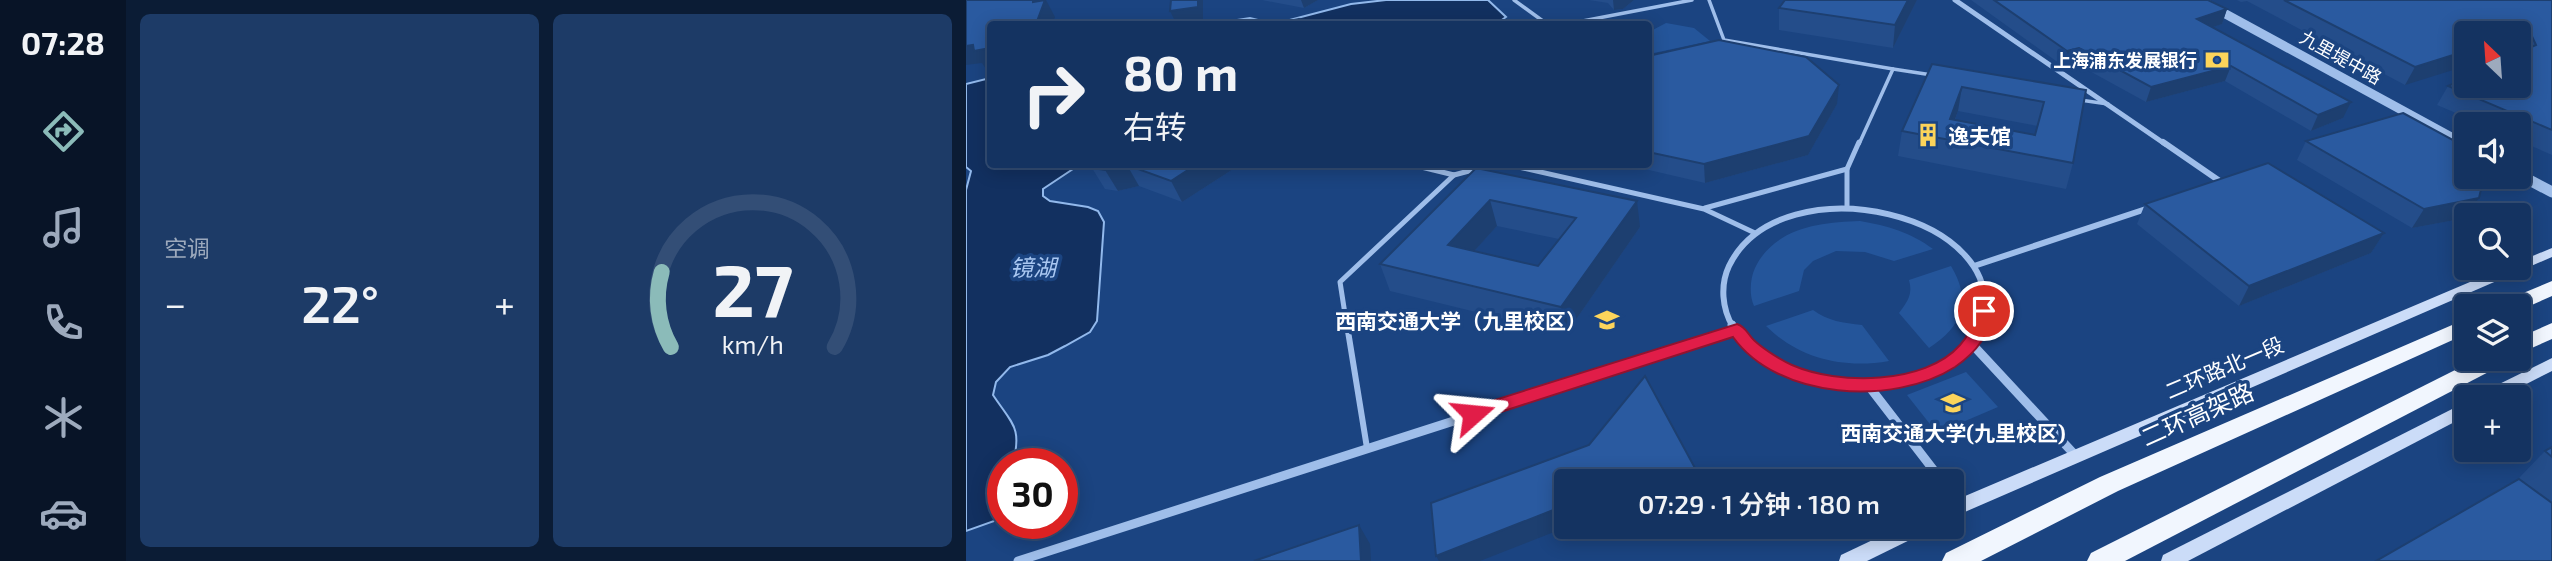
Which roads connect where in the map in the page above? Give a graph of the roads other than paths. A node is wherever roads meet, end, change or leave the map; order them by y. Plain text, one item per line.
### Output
1 (1514, 0) edge
2 (1692, 0) edge
3 (1709, 0) edge
4 (1955, 0) edge
5 (2200, 0) edge
6 (1544, 21) edge
7 (1583, 21) edge
8 (1724, 40) junction
9 (1712, 43) edge
10 (1894, 69) junction
11 (1934, 76) edge
12 (2070, 98) edge
13 (2111, 105) junction
14 (2454, 138) edge
15 (1425, 168) edge
16 (1481, 168) edge
17 (1523, 168) edge
18 (1847, 169) junction
19 (1454, 175) junction
20 (2531, 181) edge
21 (2212, 188) edge
22 (2552, 192) edge
23 (2159, 205) edge
24 (1847, 208) junction
25 (1704, 209) junction
26 (1755, 233) junction
27 (2552, 252) edge
28 (2531, 261) edge
29 (1973, 266) junction
30 (2486, 280) edge
31 (2552, 288) edge
32 (2531, 297) edge
33 (1737, 330) junction
34 (2552, 330) edge
35 (2454, 331) edge
36 (2531, 340) edge
37 (1971, 342) junction
38 (2552, 364) edge
39 (2472, 371) edge
40 (1868, 385) junction
41 (2511, 385) edge
42 (2454, 414) edge
43 (1367, 448) junction
44 (2075, 455) junction
45 (1933, 469) edge
46 (1964, 499) edge
47 (1894, 539) edge
48 (2177, 559) edge
49 (1018, 561) edge
50 (1849, 561) edge
51 (1955, 561) edge
52 (2100, 561) edge

1 - 6 lane
2 - 7 lane
3 - 8 lane
4 - 13 street
5 - 14 street, 九里堤中路
8 - 9 lane
8 - 10 lane
10 - 11 lane
10 - 18 lane
12 - 13 lane
13 - 21 street
15 - 19 lane
16 - 19 lane
17 - 25 lane
18 - 24 lane
18 - 25 lane
19 - 43 lane
20 - 22 street
23 - 29 street
24 - 26 street
24 - 29 street
25 - 26 lane
26 - 33 street
27 - 28 main road, 二环路北一段
29 - 37 street
30 - 44 main road, 二环路北一段
31 - 32 highway
33 - 40 street
33 - 43 street
34 - 36 highway
35 - 51 highway, 二环高架路
37 - 40 street
37 - 44 street
38 - 41 main road
39 - 52 highway
40 - 45 street
42 - 48 main road
43 - 49 street
44 - 46 main road, 二环路北一段
47 - 50 main road

